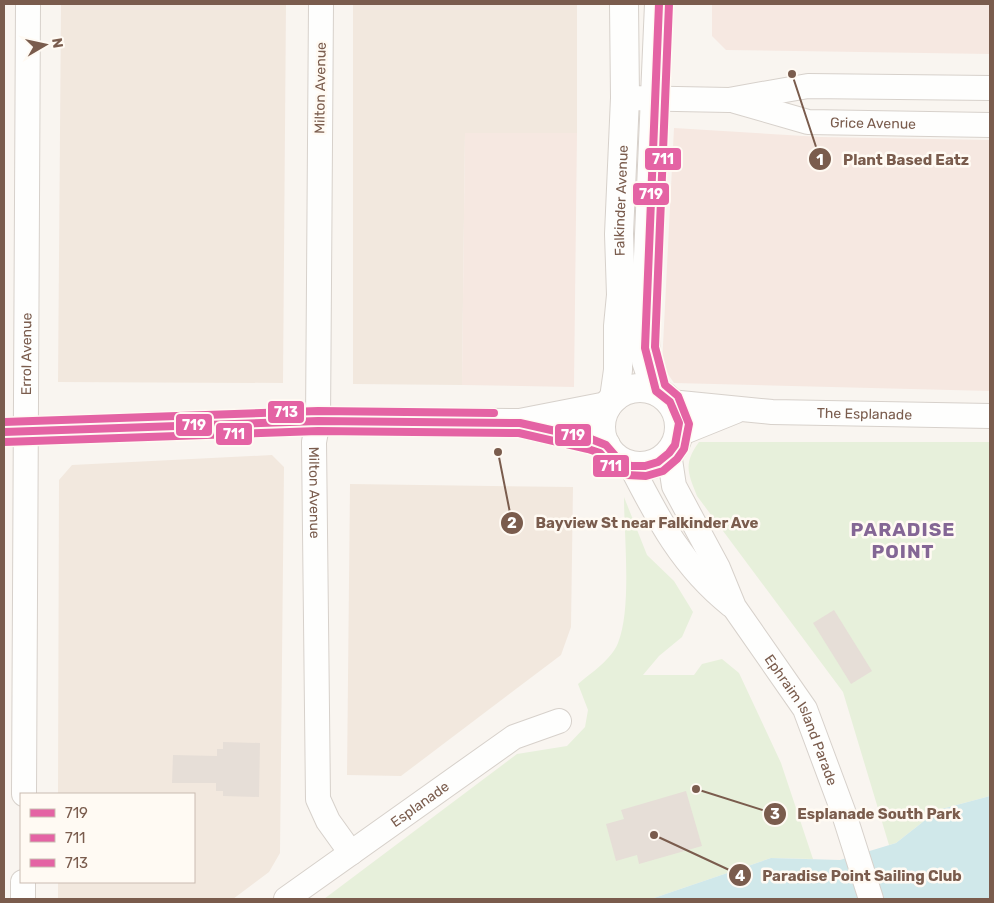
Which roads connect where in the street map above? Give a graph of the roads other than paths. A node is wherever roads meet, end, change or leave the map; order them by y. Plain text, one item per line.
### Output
1 (28, 4) edge
2 (321, 4) edge
3 (624, 4) edge
4 (659, 4) edge
5 (990, 88) edge
6 (790, 89) junction
7 (625, 98) junction
8 (656, 100) junction
9 (729, 100) junction
10 (790, 117) junction
11 (990, 125) edge
12 (663, 396) junction
13 (611, 402) junction
14 (738, 410) junction
15 (990, 416) edge
16 (318, 421) junction
17 (520, 423) junction
18 (15, 431) edge
19 (674, 444) junction
20 (606, 445) junction
21 (631, 466) junction
22 (734, 607) junction
23 (559, 720) dead end
24 (24, 793) edge
25 (351, 853) junction
26 (23, 883) edge
27 (23, 899) edge
28 (286, 899) edge
29 (871, 899) edge

1 - 18 street, Errol Avenue
2 - 16 street, Milton Avenue
3 - 7 street, Falkinder Avenue
4 - 8 street, Falkinder Avenue
5 - 6 street, Grice Avenue
6 - 9 street, Grice Avenue
6 - 10 street
7 - 8 street, Grice Avenue
7 - 13 street, Falkinder Avenue
8 - 9 street, Grice Avenue
8 - 12 street, Falkinder Avenue
9 - 10 street, Grice Avenue
10 - 11 street, Grice Avenue
12 - 13 street
12 - 14 street, The Esplanade
12 - 19 street
13 - 17 street
13 - 20 street
14 - 15 street, The Esplanade
14 - 19 street, The Esplanade
16 - 17 street
16 - 18 street
16 - 25 street, Milton Avenue
17 - 20 street
18 - 24 street, Errol Avenue
19 - 21 street
19 - 22 street, Ephraim Island Parade
20 - 21 street
21 - 22 street, Ephraim Island Parade
22 - 29 street, Ephraim Island Parade
23 - 25 street, Esplanade
25 - 28 street, Esplanade
26 - 27 street

